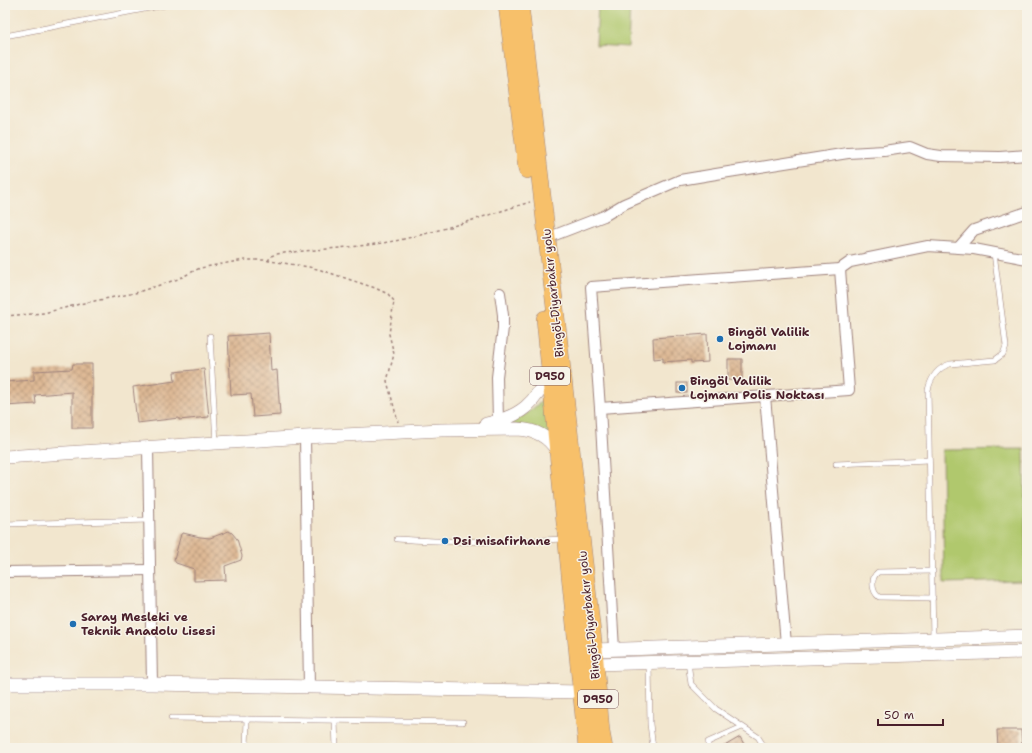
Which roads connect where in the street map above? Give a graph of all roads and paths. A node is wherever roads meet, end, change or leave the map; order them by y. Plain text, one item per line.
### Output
1 (165, 5) edge
2 (507, 5) edge
3 (520, 5) edge
4 (5, 36) edge
5 (1027, 155) edge
6 (531, 202) junction
7 (1027, 212) edge
8 (547, 238) junction
9 (958, 248) junction
10 (994, 252) junction
11 (1027, 259) edge
12 (268, 261) junction
13 (840, 269) junction
14 (500, 293) dead end
15 (5, 316) edge
16 (210, 336) dead end
17 (550, 371) junction
18 (765, 396) junction
19 (600, 408) junction
20 (498, 421) junction
21 (441, 430) junction
22 (401, 432) junction
23 (305, 437) junction
24 (216, 443) junction
25 (148, 448) junction
26 (558, 452) junction
27 (5, 457) edge
28 (929, 460) junction
29 (836, 464) dead end
30 (149, 520) junction
31 (5, 524) edge
32 (397, 539) dead end
33 (566, 539) junction
34 (150, 570) junction
35 (933, 571) junction
36 (5, 572) edge
37 (933, 598) junction
38 (1027, 636) edge
39 (933, 639) junction
40 (786, 644) junction
41 (614, 649) junction
42 (1027, 652) edge
43 (594, 657) junction
44 (688, 662) junction
45 (649, 663) junction
46 (5, 684) edge
47 (152, 684) junction
48 (309, 687) junction
49 (581, 692) junction
50 (171, 718) dead end
51 (247, 719) junction
52 (335, 720) junction
53 (463, 722) dead end
54 (742, 727) junction
55 (246, 748) edge
56 (336, 748) edge
57 (587, 748) edge
58 (604, 748) edge
59 (653, 748) edge
60 (708, 748) edge
61 (764, 748) edge

1 - 4 lane
2 - 6 main road, Bingöl-Diyarbakır yolu / D950
3 - 8 main road, Bingöl-Diyarbakır yolu / D950
5 - 8 street
6 - 12 path
6 - 17 main road, Bingöl-Diyarbakır yolu / D950
7 - 9 street
8 - 43 main road, Bingöl-Diyarbakır yolu / D950
9 - 10 street
9 - 13 street
10 - 11 street
10 - 28 lane
12 - 15 path
12 - 22 path
13 - 18 street
13 - 19 street
14 - 20 street
16 - 24 lane
17 - 20 street
17 - 26 main road, Bingöl-Diyarbakır yolu / D950
18 - 19 street
18 - 40 street
19 - 41 street
20 - 21 street
21 - 22 street
21 - 26 street
22 - 23 street
23 - 24 street
23 - 48 street
24 - 25 street
25 - 27 street
25 - 30 street
26 - 33 main road, Bingöl-Diyarbakır yolu / D950
28 - 29 lane
28 - 35 lane
30 - 31 lane
30 - 34 street
32 - 33 lane
33 - 49 main road, Bingöl-Diyarbakır yolu / D950
34 - 36 street
34 - 47 street
35 - 37 lane
35 - 37 lane
37 - 39 lane
38 - 39 street
39 - 40 street
40 - 41 street
41 - 43 street
42 - 44 street
43 - 45 street
43 - 58 main road, Bingöl-Diyarbakır yolu / D950
44 - 45 street
44 - 54 lane
45 - 59 lane
46 - 47 street
47 - 48 street
48 - 49 street
49 - 57 main road, Bingöl-Diyarbakır yolu / D950
50 - 51 lane
51 - 52 lane
51 - 55 lane
52 - 53 lane
52 - 56 lane
54 - 60 lane
54 - 61 lane

